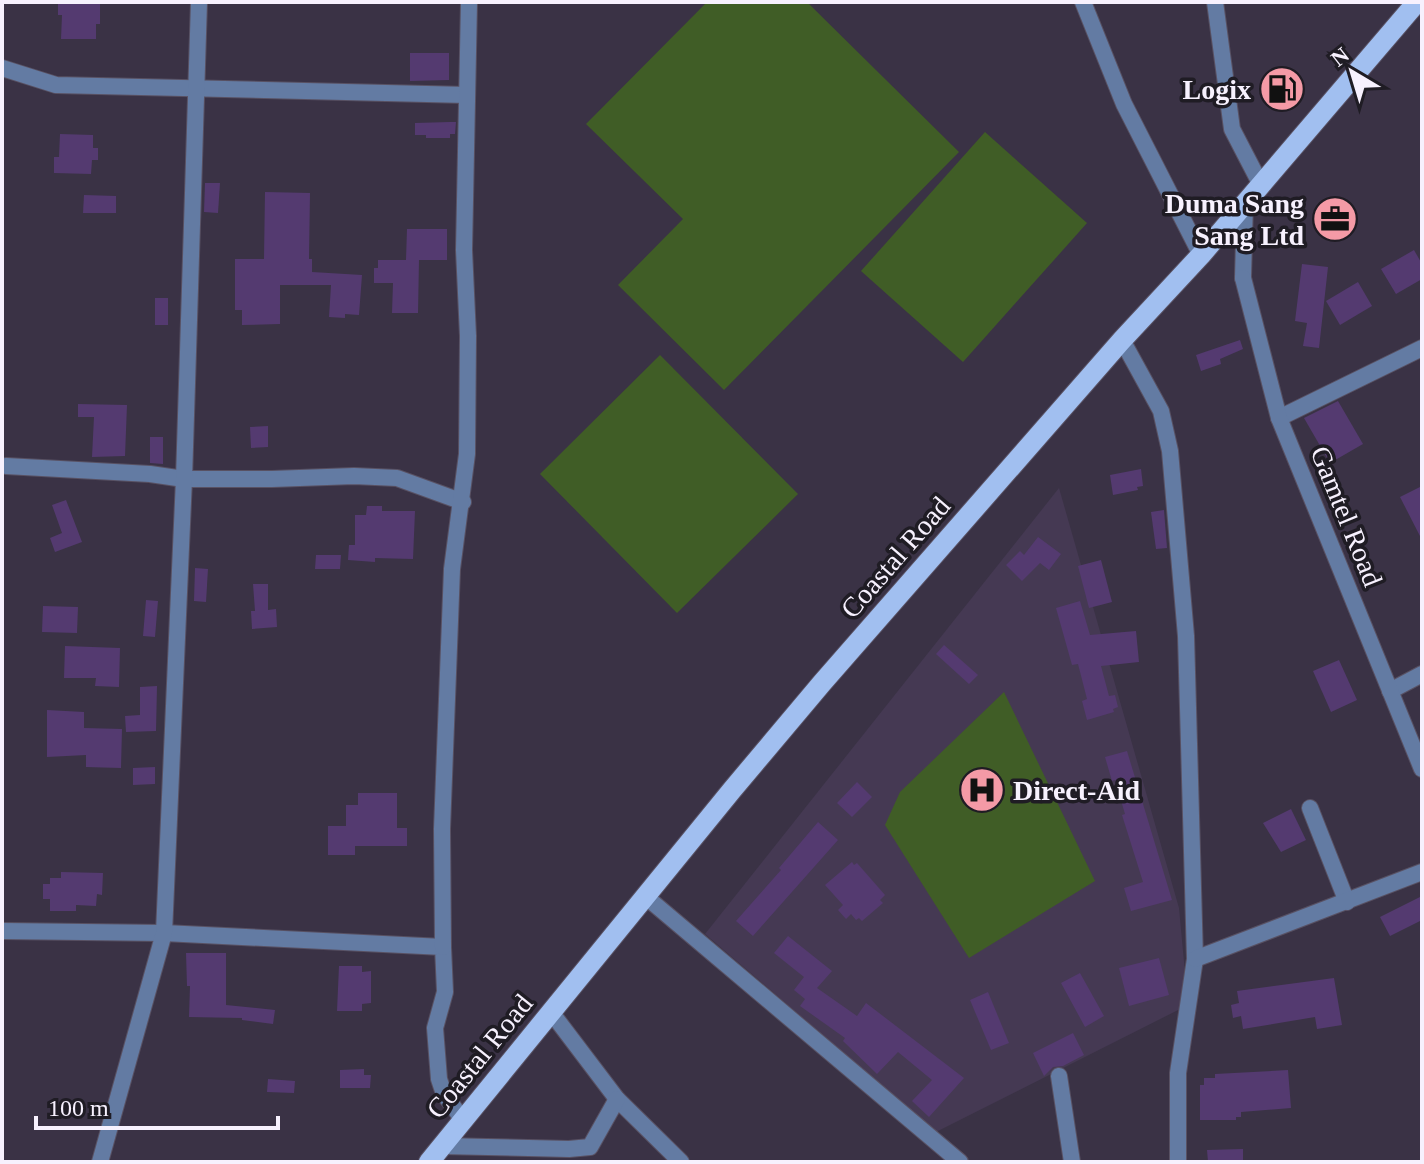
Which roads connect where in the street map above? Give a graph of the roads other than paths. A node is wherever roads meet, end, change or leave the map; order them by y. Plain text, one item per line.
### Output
1 (199, 2) edge
2 (469, 2) edge
3 (1083, 2) edge
4 (1215, 2) edge
5 (1417, 2) edge
6 (2, 68) edge
7 (197, 91) junction
8 (467, 95) junction
9 (1260, 183) junction
10 (1245, 201) junction
11 (1201, 255) junction
12 (1122, 340) junction
13 (1422, 348) edge
14 (1279, 418) junction
15 (6, 466) dead end
16 (184, 479) junction
17 (463, 502) junction
18 (1422, 674) edge
19 (1390, 691) junction
20 (1422, 769) edge
21 (1310, 808) dead end
22 (1422, 872) edge
23 (645, 896) junction
24 (1347, 902) junction
25 (2, 931) edge
26 (164, 933) junction
27 (443, 947) junction
28 (1195, 959) junction
29 (551, 1012) junction
30 (1059, 1076) dead end
31 (617, 1099) junction
32 (463, 1120) junction
33 (436, 1154) edge
34 (100, 1162) edge
35 (681, 1162) edge
36 (960, 1162) edge
37 (1072, 1162) edge
38 (1178, 1162) edge

1 - 7 street
2 - 8 street
3 - 11 street
4 - 9 street
5 - 9 main road, Coastal Road
6 - 7 street
7 - 8 street
7 - 16 street
8 - 17 street
9 - 10 main road, Coastal Road
10 - 11 main road, Coastal Road
10 - 14 street, Gamtel Road
11 - 12 main road, Coastal Road
12 - 23 main road, Coastal Road
12 - 28 street
13 - 14 street
14 - 19 street, Gamtel Road
15 - 16 street
16 - 17 street
16 - 26 street
17 - 27 street
18 - 19 street
19 - 20 street, Gamtel Road
21 - 24 street
22 - 24 street
23 - 29 main road, Coastal Road
23 - 36 street
24 - 28 street
25 - 26 street
26 - 27 street
26 - 34 street
27 - 32 street
28 - 38 street
29 - 31 street
29 - 32 main road, Coastal Road
30 - 37 street
31 - 33 street
31 - 35 street
32 - 33 main road, Coastal Road

